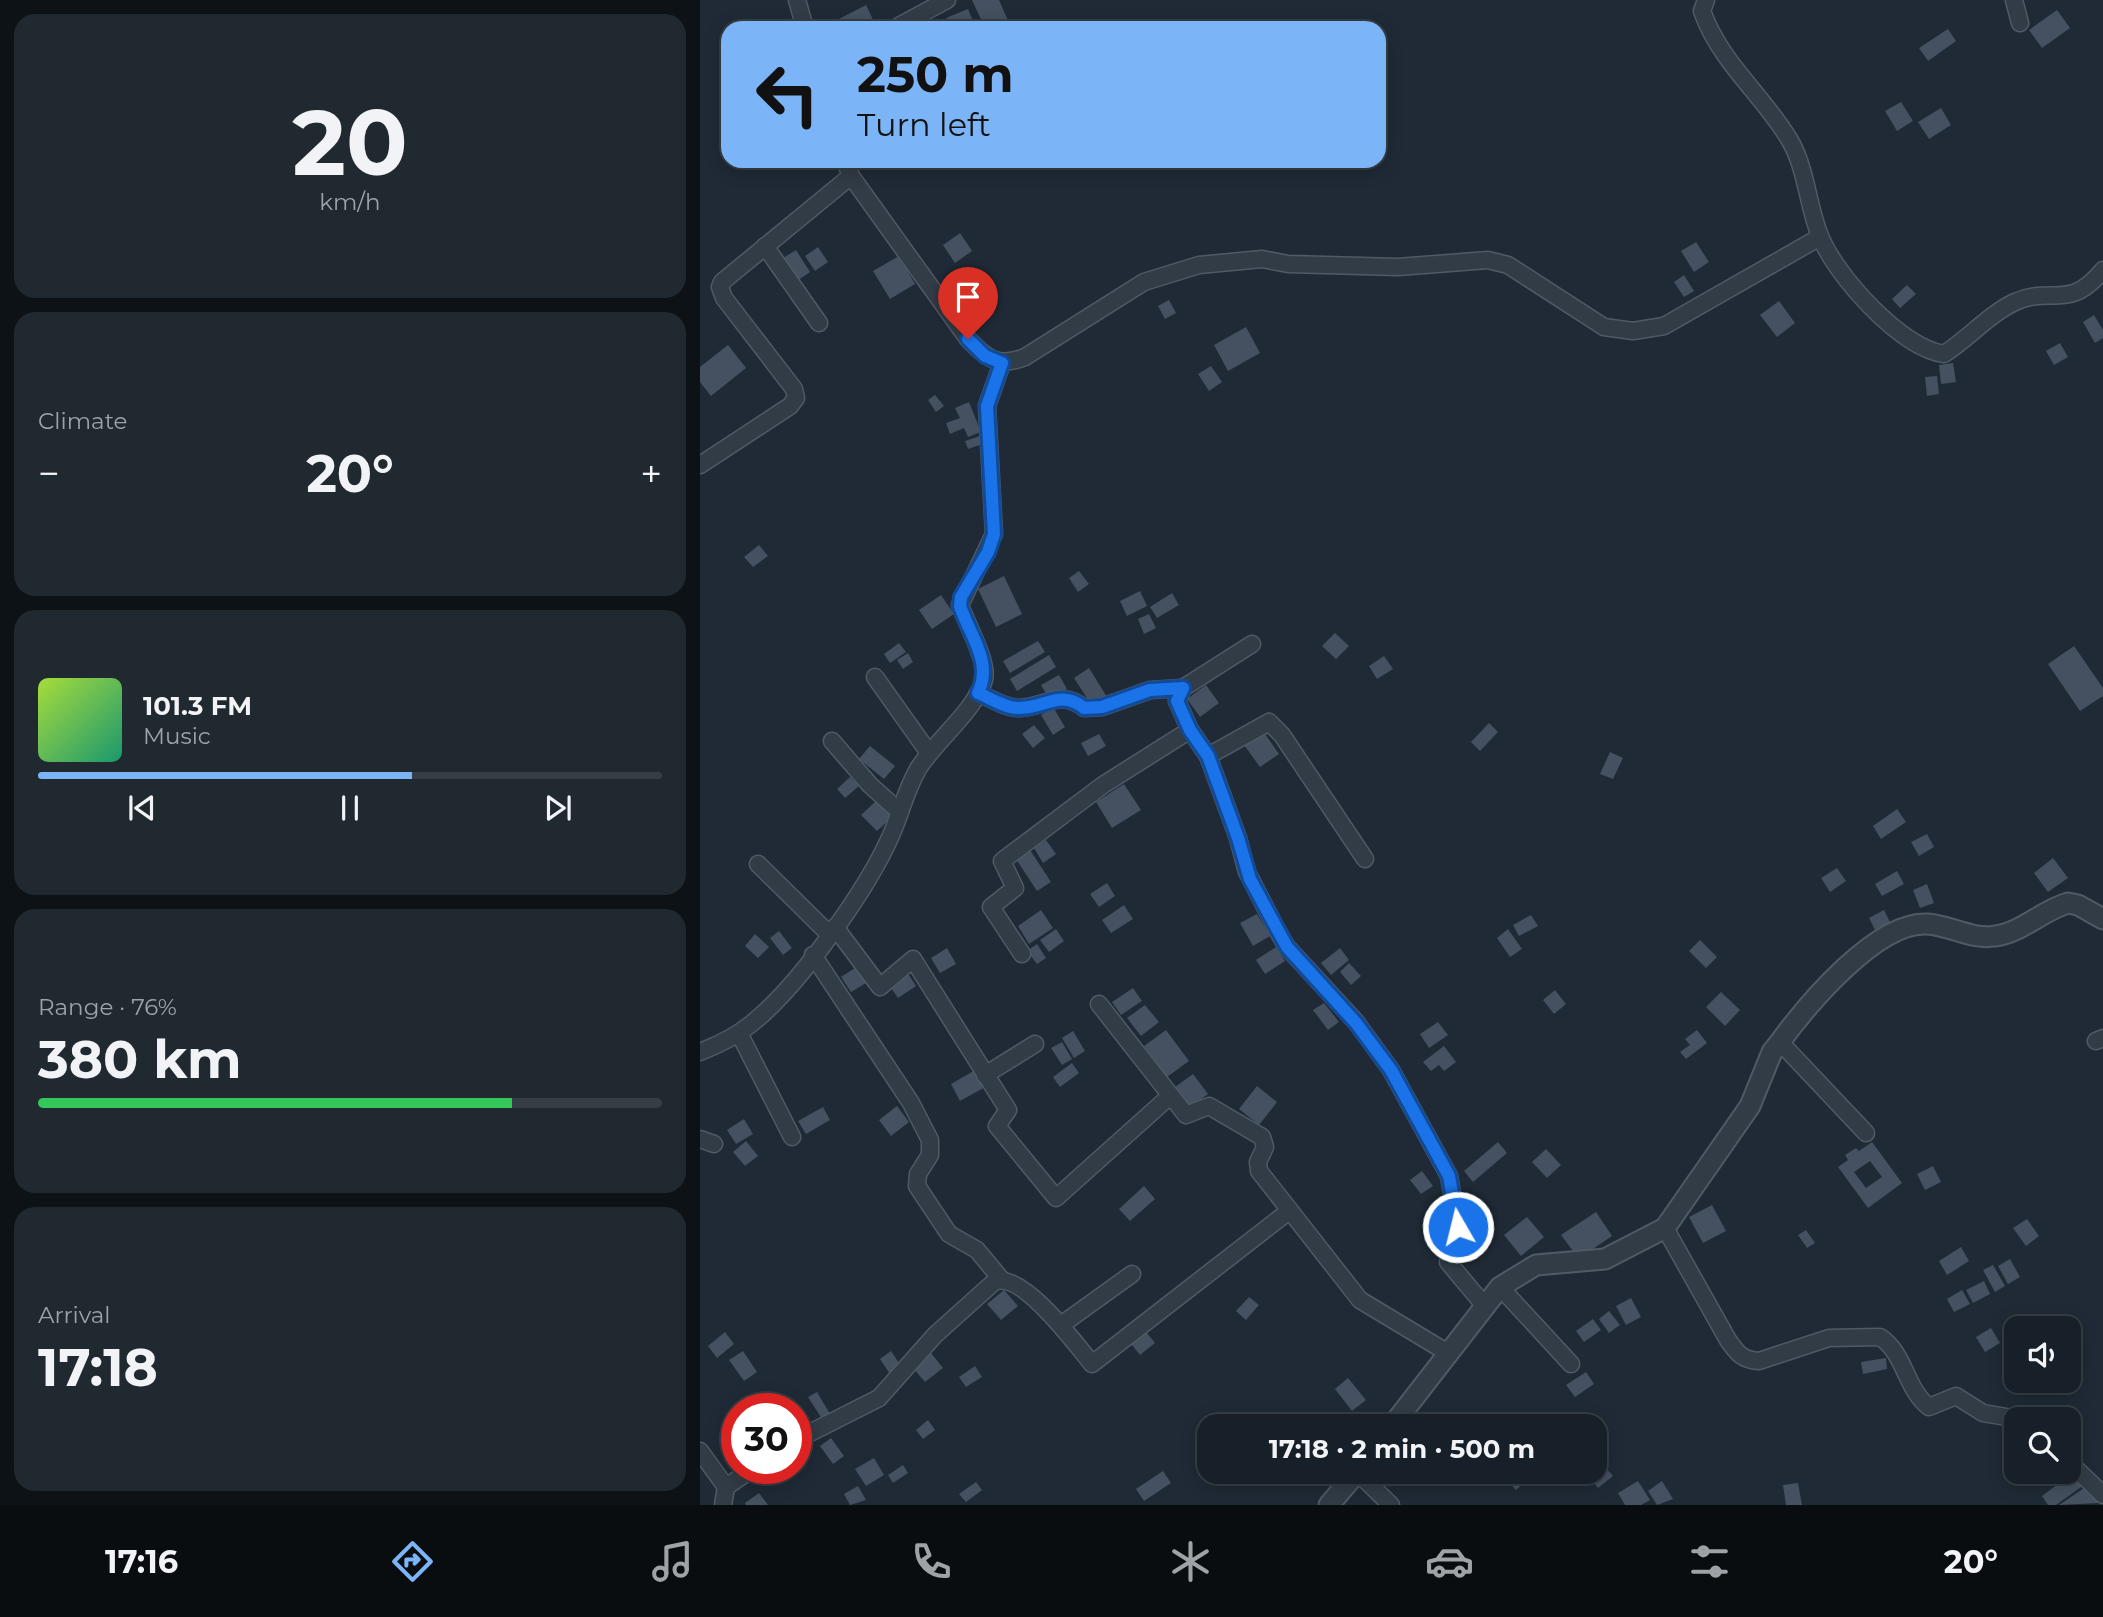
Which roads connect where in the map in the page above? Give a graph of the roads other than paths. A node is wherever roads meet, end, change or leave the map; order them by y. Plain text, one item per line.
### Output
1 (797, 0) edge
2 (947, 0) edge
3 (1706, 0) edge
4 (2014, 0) edge
5 (803, 21) edge
6 (908, 21) edge
7 (2020, 23) dead end
8 (848, 168) edge
9 (1820, 237) junction
10 (765, 246) junction
11 (2103, 270) edge
12 (819, 323) dead end
13 (1002, 363) junction
14 (700, 465) edge
15 (1252, 644) dead end
16 (876, 677) dead end
17 (1183, 688) junction
18 (978, 693) junction
19 (1190, 730) junction
20 (832, 741) dead end
21 (929, 753) junction
22 (1208, 756) junction
23 (900, 812) junction
24 (1364, 859) dead end
25 (758, 864) dead end
26 (2103, 919) edge
27 (832, 931) junction
28 (1022, 954) dead end
29 (813, 955) junction
30 (1099, 1004) dead end
31 (739, 1033) junction
32 (1780, 1042) junction
33 (1035, 1044) dead end
34 (700, 1052) edge
35 (985, 1074) junction
36 (1170, 1096) junction
37 (1866, 1133) dead end
38 (792, 1137) dead end
39 (1289, 1210) junction
40 (1665, 1228) junction
41 (1132, 1274) dead end
42 (1001, 1279) junction
43 (1500, 1287) junction
44 (1484, 1305) junction
45 (1061, 1325) junction
46 (1448, 1353) junction
47 (1572, 1364) dead end
48 (1401, 1414) edge
49 (2004, 1417) edge
50 (812, 1432) edge
51 (700, 1451) edge
52 (2081, 1472) edge
53 (730, 1484) edge
54 (1347, 1484) edge
55 (1369, 1484) edge
56 (726, 1487) junction
57 (2101, 1488) edge
58 (723, 1505) edge
59 (1329, 1505) edge
60 (1391, 1505) edge

1 - 5 street
2 - 6 street
3 - 9 street
4 - 7 street
8 - 10 street
8 - 13 street
9 - 11 street
9 - 13 street
10 - 12 street
10 - 14 street
13 - 18 street
15 - 17 street
16 - 21 street
17 - 18 street
17 - 19 street
18 - 21 street
19 - 22 street
19 - 28 street
20 - 23 street
21 - 23 street
22 - 24 street
22 - 44 street
23 - 27 street
25 - 27 street
26 - 32 street
27 - 29 street
27 - 35 street
29 - 31 street
29 - 42 street
30 - 36 street
31 - 34 street
31 - 38 street
32 - 37 street
32 - 40 street
33 - 35 street
35 - 36 street
36 - 39 street
39 - 45 street
39 - 46 street
40 - 43 street
40 - 49 street
41 - 45 street
42 - 45 street
42 - 50 street
43 - 44 street
43 - 47 street
44 - 46 street
46 - 48 street
51 - 56 street
52 - 57 street
53 - 56 street
54 - 59 street
55 - 60 street
56 - 58 street

